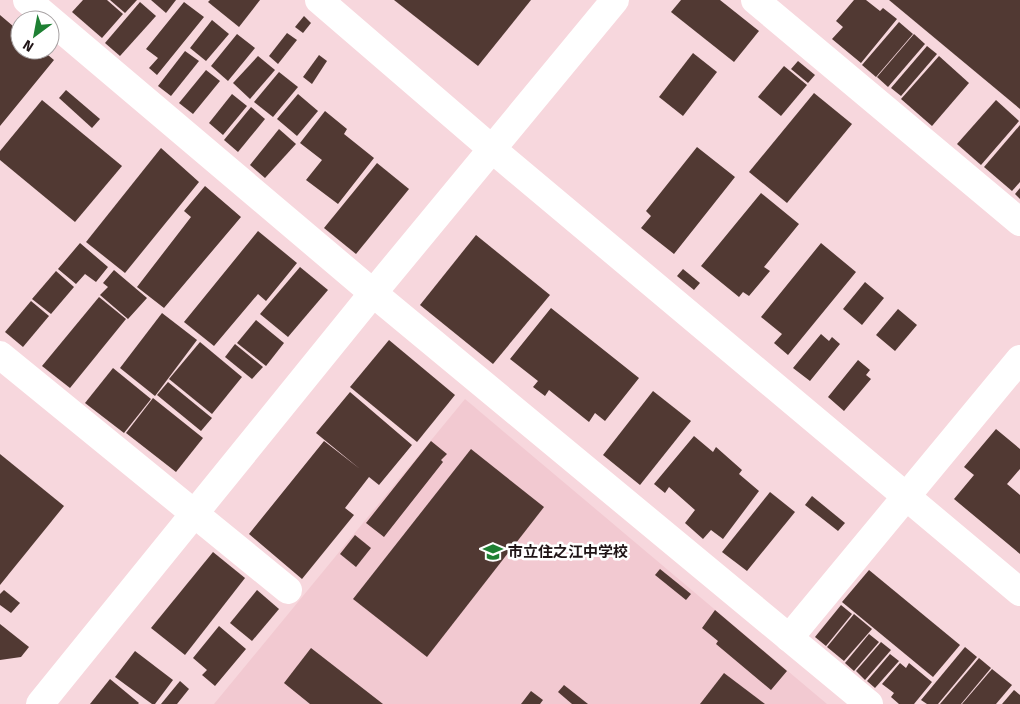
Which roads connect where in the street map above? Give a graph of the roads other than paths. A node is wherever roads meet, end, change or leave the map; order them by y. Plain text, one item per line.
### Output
1 (27, 0) edge
2 (319, 0) edge
3 (614, 0) edge
4 (756, 0) edge
5 (492, 149) junction
6 (1020, 222) edge
7 (373, 293) junction
8 (0, 355) edge
9 (1020, 359) edge
10 (906, 497) junction
11 (195, 514) junction
12 (288, 590) dead end
13 (1020, 592) edge
14 (789, 638) junction
15 (40, 704) edge
16 (869, 704) edge

1 - 7 street
2 - 5 street
3 - 5 street
4 - 6 street
5 - 7 street
5 - 10 street
7 - 11 street
7 - 14 street
8 - 11 street
9 - 10 street
10 - 13 street
10 - 14 street
11 - 12 street
11 - 15 street
14 - 16 street

